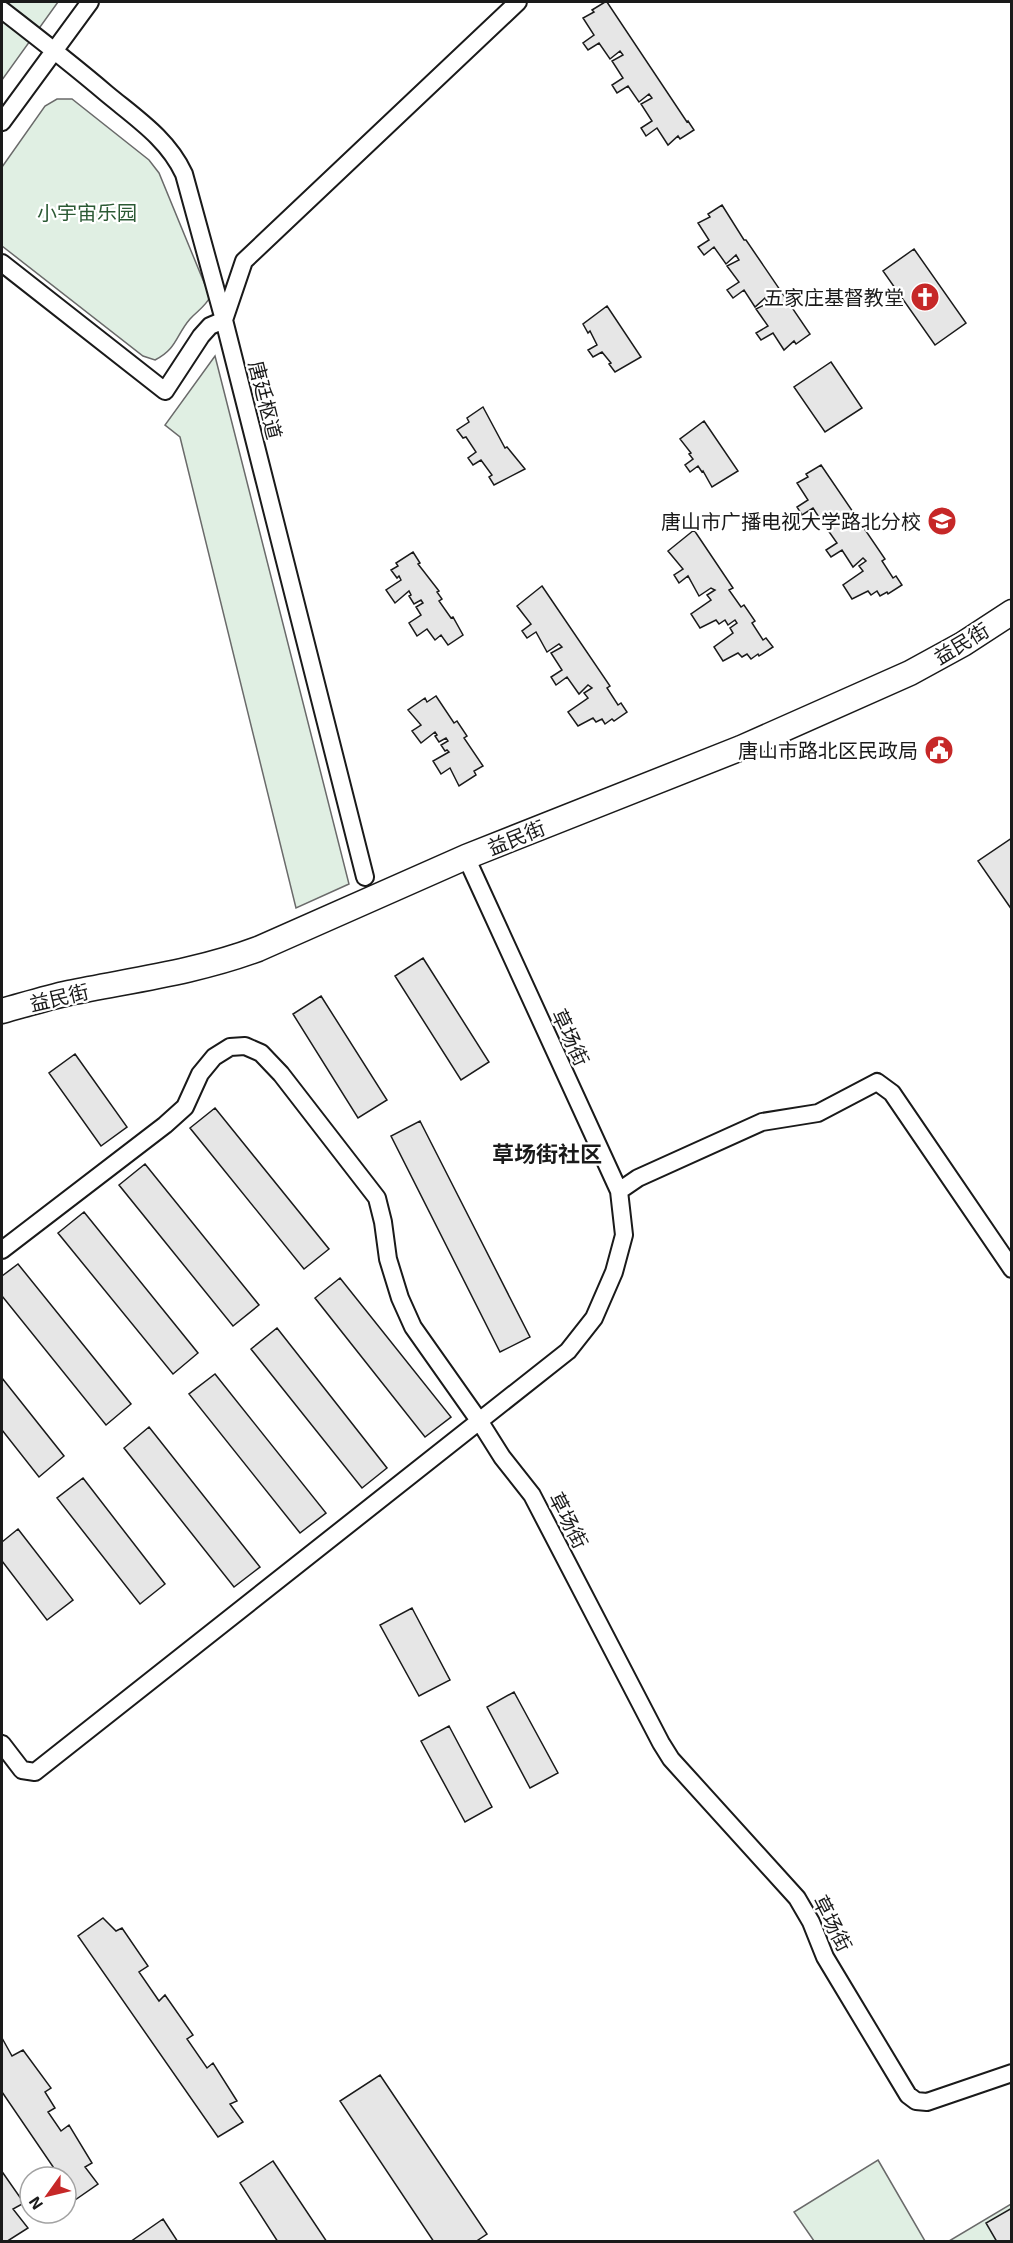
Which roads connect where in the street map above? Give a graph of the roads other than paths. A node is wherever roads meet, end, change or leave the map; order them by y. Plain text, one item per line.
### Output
1 (90, 2) edge
2 (518, 2) edge
3 (2, 10) edge
4 (55, 51) junction
5 (2, 123) edge
6 (2, 263) edge
7 (224, 320) junction
8 (1011, 612) edge
9 (466, 857) junction
10 (365, 878) dead end
11 (2, 1011) edge
12 (619, 1191) junction
13 (2, 1250) edge
14 (1011, 1269) edge
15 (480, 1422) junction
16 (2, 1744) edge
17 (1011, 2073) edge

1 - 4 street
2 - 7 street
3 - 4 street, 唐廷枢道
4 - 5 street
4 - 7 street, 唐廷枢道
6 - 7 street
7 - 10 street, 唐廷枢道
8 - 9 street, 益民街
9 - 11 street, 益民街
9 - 12 street, 草场街
12 - 14 street
12 - 15 street, 草场街
13 - 15 street
15 - 16 street
15 - 17 street, 草场街

